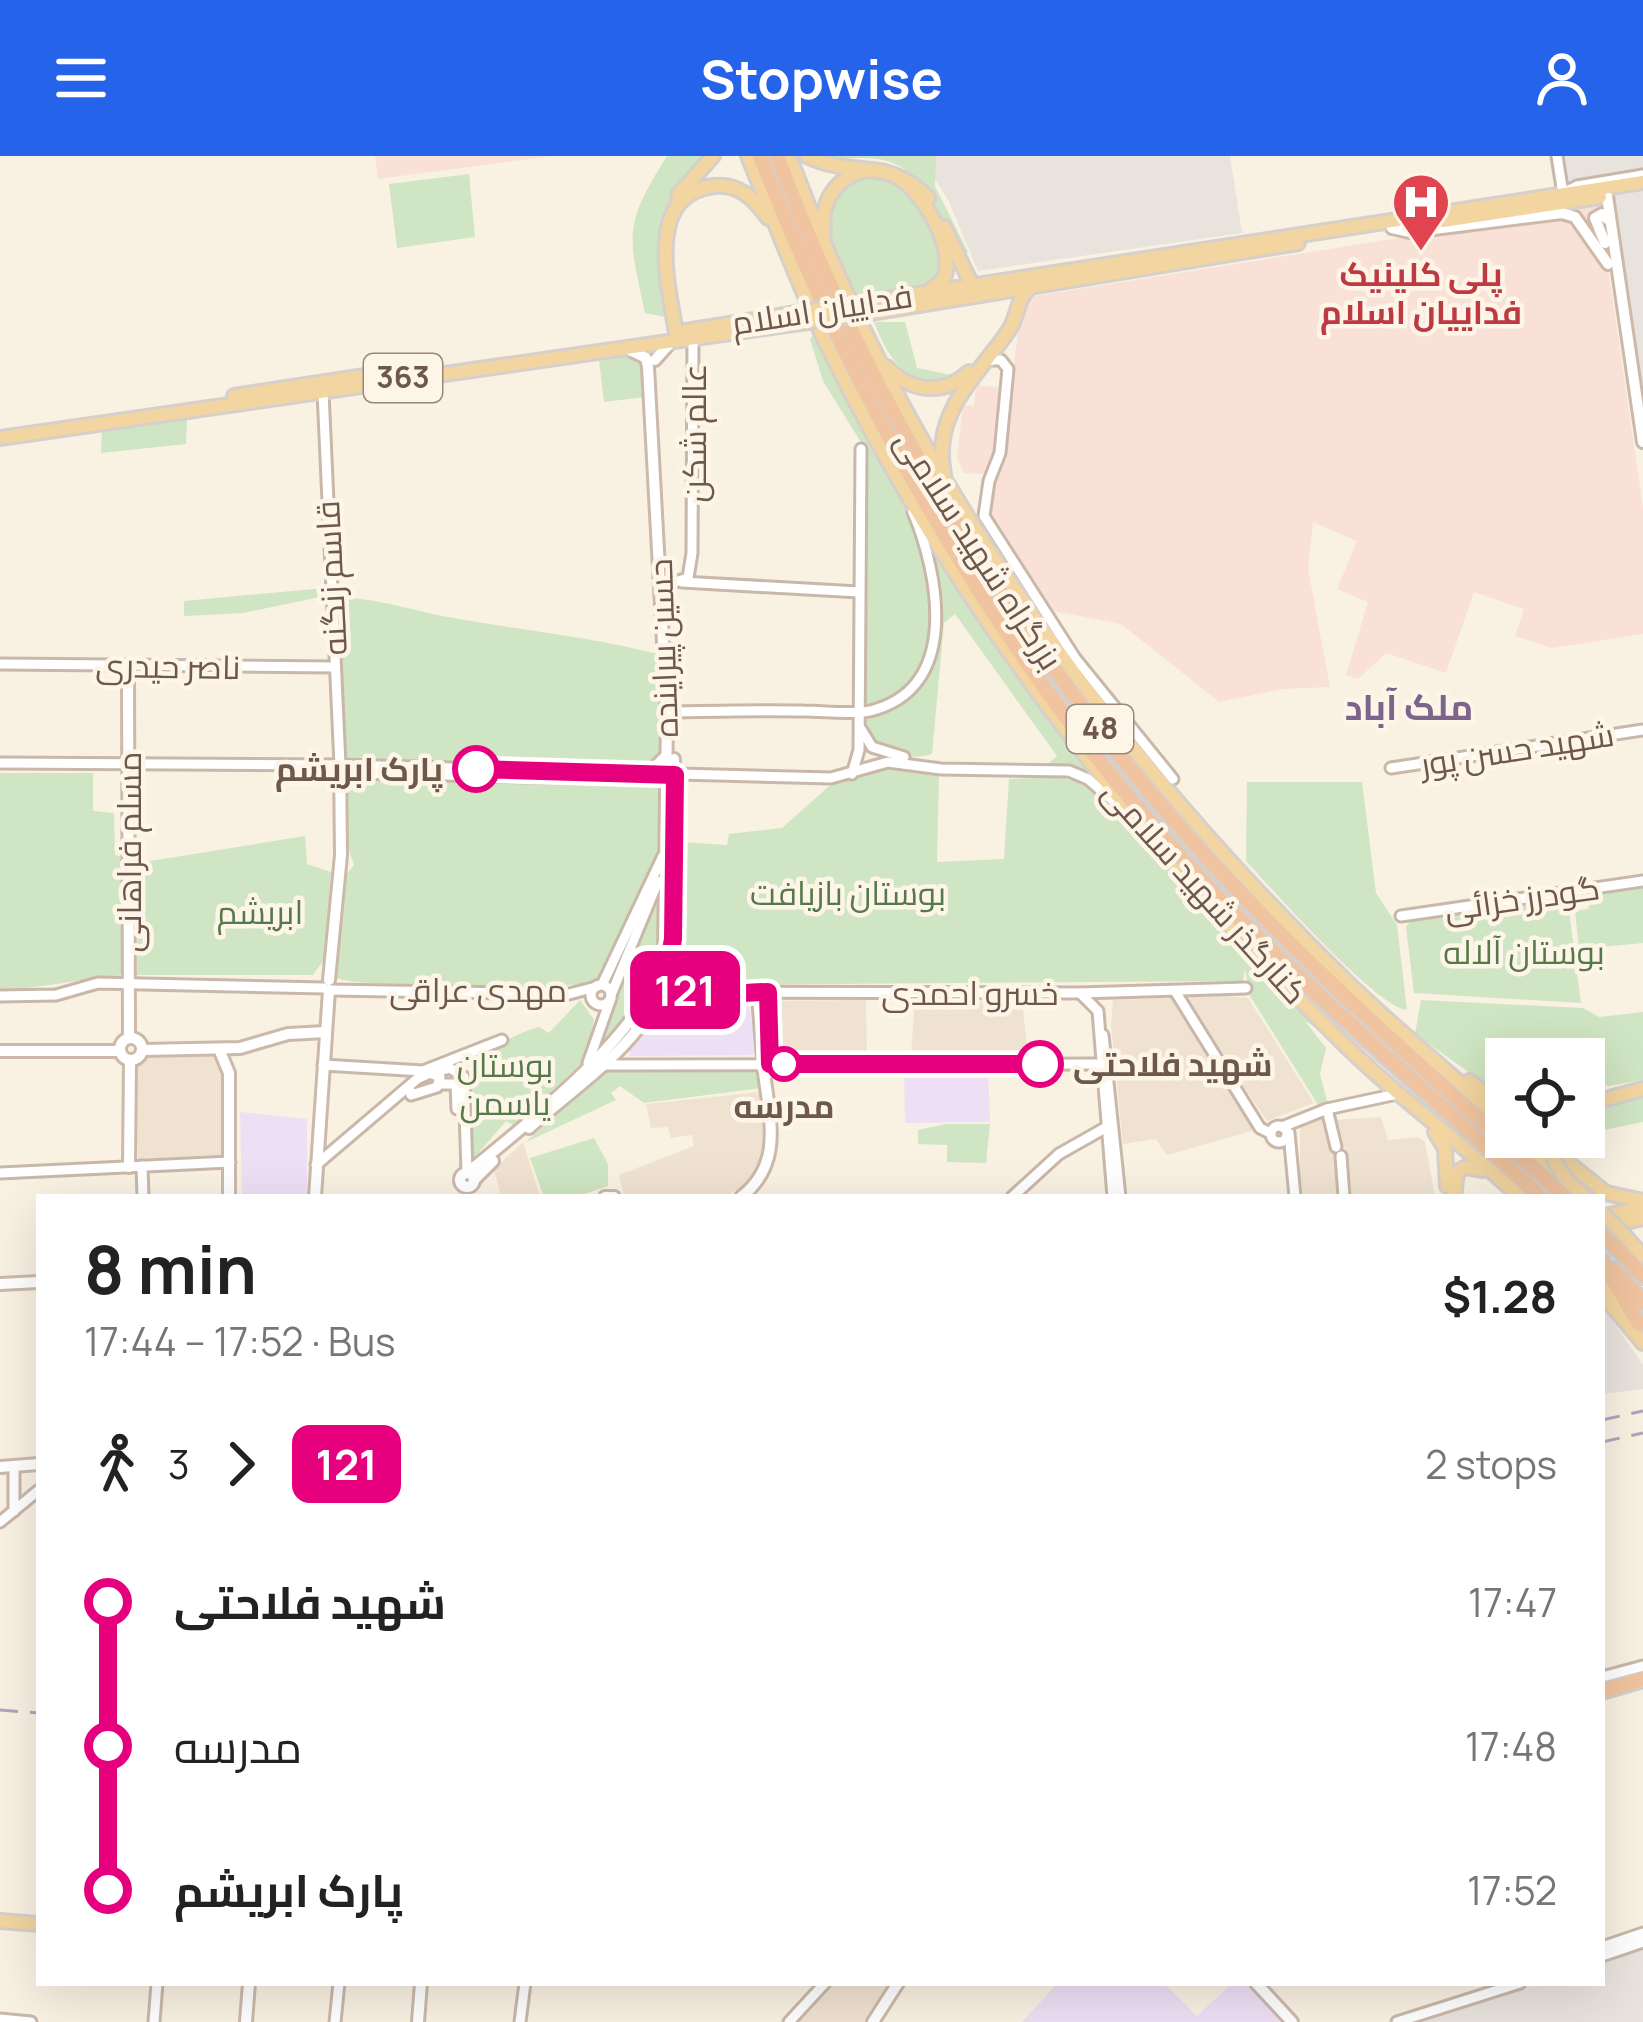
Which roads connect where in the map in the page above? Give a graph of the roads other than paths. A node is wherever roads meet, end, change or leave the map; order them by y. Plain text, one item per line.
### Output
1 (713, 156) edge
2 (748, 156) edge
3 (760, 156) edge
4 (777, 156) edge
5 (789, 156) edge
6 (807, 156) edge
7 (1556, 156) edge
8 (1559, 170) junction
9 (1643, 182) edge
10 (1583, 188) junction
11 (1607, 196) junction
12 (1564, 199) junction
13 (1607, 219) junction
14 (1392, 228) junction
15 (780, 236) junction
16 (1607, 264) junction
17 (840, 279) junction
18 (1039, 284) junction
19 (971, 285) junction
20 (986, 293) junction
21 (919, 294) junction
22 (862, 308) junction
23 (805, 317) junction
24 (866, 334) junction
25 (673, 336) junction
26 (693, 338) junction
27 (620, 348) junction
28 (651, 359) junction
29 (985, 360) junction
30 (1631, 366) junction
31 (323, 392) junction
32 (0, 435) edge
33 (1643, 442) edge
34 (860, 449) dead end
35 (909, 495) junction
36 (953, 497) junction
37 (675, 583) junction
38 (859, 592) junction
39 (0, 664) edge
40 (128, 665) junction
41 (335, 668) junction
42 (674, 712) junction
43 (857, 712) junction
44 (1108, 721) junction
45 (1643, 730) edge
46 (668, 748) junction
47 (0, 766) edge
48 (130, 767) junction
49 (1391, 768) dead end
50 (340, 769) junction
51 (941, 770) junction
52 (852, 774) junction
53 (648, 776) junction
54 (674, 778) junction
55 (1173, 779) dead end
56 (667, 799) junction
57 (1131, 815) junction
58 (1189, 836) junction
59 (666, 851) junction
60 (1643, 880) edge
61 (666, 884) junction
62 (1401, 916) dead end
63 (1284, 937) junction
64 (1240, 938) junction
65 (1282, 958) junction
66 (666, 977) junction
67 (1346, 980) junction
68 (129, 984) junction
69 (325, 985) junction
70 (599, 986) junction
71 (1246, 988) dead end
72 (1175, 991) junction
73 (694, 992) junction
74 (763, 992) junction
75 (1080, 993) junction
76 (569, 994) junction
77 (0, 995) edge
78 (658, 996) junction
79 (611, 997) junction
80 (595, 1002) junction
81 (1102, 1003) junction
82 (599, 1029) junction
83 (326, 1032) junction
84 (129, 1038) junction
85 (502, 1040) dead end
86 (623, 1042) junction
87 (240, 1048) junction
88 (219, 1049) junction
89 (142, 1050) junction
90 (1422, 1050) junction
91 (0, 1052) edge
92 (125, 1055) junction
93 (594, 1064) junction
94 (644, 1064) junction
95 (767, 1064) junction
96 (1103, 1064) junction
97 (323, 1065) junction
98 (229, 1073) junction
99 (430, 1073) junction
100 (439, 1084) junction
101 (409, 1087) junction
102 (1643, 1090) edge
103 (1397, 1094) junction
104 (1485, 1094) edge
105 (1605, 1100) edge
106 (1485, 1106) edge
107 (1327, 1109) junction
108 (1422, 1117) junction
109 (1105, 1127) junction
110 (1287, 1132) junction
111 (1543, 1158) edge
112 (1554, 1158) edge
113 (1562, 1158) edge
114 (230, 1162) junction
115 (316, 1165) junction
116 (136, 1166) junction
117 (0, 1173) edge
118 (1567, 1180) junction
119 (466, 1185) edge
120 (1516, 1193) edge
121 (142, 1194) edge
122 (229, 1194) edge
123 (315, 1194) edge
124 (744, 1194) edge
125 (1015, 1194) edge
126 (1116, 1194) edge
127 (1116, 1194) edge
128 (1295, 1194) edge
129 (1344, 1194) edge
130 (1450, 1194) edge
131 (1451, 1194) edge
132 (1537, 1194) edge
133 (1562, 1194) edge
134 (1583, 1194) edge
135 (1643, 1204) edge
136 (1605, 1214) edge
137 (1643, 1218) edge
138 (1609, 1233) edge
139 (1643, 1256) edge
140 (1605, 1263) edge
141 (1605, 1265) edge
142 (1643, 1276) edge
143 (36, 1282) edge
144 (0, 1284) edge
145 (1605, 1285) edge
146 (1605, 1298) edge
147 (1643, 1303) edge
148 (1641, 1327) edge
149 (1643, 1343) edge
150 (7, 1466) edge
151 (36, 1493) edge
152 (14, 1511) junction
153 (0, 1522) edge
154 (1643, 1676) edge
155 (1605, 1684) edge
156 (0, 1924) edge
157 (36, 1927) edge
158 (1643, 1933) edge
159 (1643, 1942) edge
160 (1605, 1946) edge
161 (1605, 1956) edge
162 (157, 1986) edge
163 (249, 1986) edge
164 (339, 1986) edge
165 (421, 1986) edge
166 (513, 1986) edge
167 (527, 1986) edge
168 (822, 1986) edge
169 (896, 1986) edge
170 (1259, 1986) edge
171 (1500, 1987) edge
172 (522, 2004) junction
173 (0, 2019) edge
174 (794, 2020) edge
175 (31, 2022) edge
176 (154, 2022) edge
177 (246, 2022) edge
178 (335, 2022) edge
179 (418, 2022) edge
180 (520, 2022) edge
181 (873, 2022) edge
182 (1292, 2022) edge
183 (1397, 2022) edge

1 - 25 main road
2 - 15 main road, کنارگذر شهید سلامی
3 - 65 highway, بزرگراه شهید سلامی / 48
4 - 58 highway, بزرگراه شهید سلامی / 48
5 - 17 main road, کنارگذر شهید سلامی
6 - 19 main road
7 - 8 street
8 - 10 street
8 - 12 street
9 - 10 main road, فداییان اسلام / 363
9 - 11 main road, فداییان اسلام / 363
10 - 12 main road, فداییان اسلام / 363
11 - 12 main road, فداییان اسلام / 363
11 - 13 main road
12 - 14 main road, فداییان اسلام / 363
12 - 16 main road
12 - 19 main road, فداییان اسلام / 363
13 - 16 main road
13 - 30 main road
14 - 16 main road
14 - 18 main road, فداییان اسلام / 363
15 - 25 main road
15 - 35 main road, کنارگذر شهید سلامی
16 - 30 main road
17 - 21 main road
17 - 24 main road, کنارگذر شهید سلامی
18 - 20 main road, فداییان اسلام / 363
18 - 29 main road
19 - 21 main road, فداییان اسلام / 363
20 - 22 main road, فداییان اسلام / 363
20 - 24 main road
21 - 22 main road, فداییان اسلام / 363
22 - 23 main road, فداییان اسلام / 363, bridge
23 - 25 main road, فداییان اسلام / 363
23 - 26 main road, فداییان اسلام / 363
24 - 36 main road, کنارگذر شهید سلامی
25 - 26 main road, فداییان اسلام / 363
25 - 27 main road, فداییان اسلام / 363
25 - 28 main road
25 - 32 main road, فداییان اسلام / 363
26 - 37 street, عالم شکن
27 - 28 main road
27 - 31 main road, فداییان اسلام / 363
28 - 37 main road, حسین پیراینده
28 - 46 main road, حسین پیراینده
29 - 36 main road
29 - 55 street
30 - 33 main road
31 - 32 main road, فداییان اسلام / 363
31 - 41 street, قاسم زنگنه
34 - 38 street
35 - 43 street
35 - 57 main road, کنارگذر شهید سلامی
36 - 44 main road, کنارگذر شهید سلامی
37 - 38 street
37 - 42 main road, حسین پیراینده
38 - 43 street
39 - 40 street, ناصر حیدری
40 - 41 street, ناصر حیدری
40 - 48 main road, مسلم فراهانی
41 - 50 street, قاسم زنگنه
42 - 43 street
42 - 54 main road, حسین پیراینده
43 - 51 street
43 - 52 street
44 - 58 main road
44 - 67 main road, کنارگذر شهید سلامی
45 - 49 street, شهید حسن پور
46 - 53 main road
46 - 54 main road, حسین پیراینده
47 - 48 street
48 - 50 street
48 - 68 main road, مسلم فراهانی
50 - 53 street
50 - 69 main road
51 - 52 street
51 - 57 street
52 - 54 street
53 - 54 street
53 - 56 main road
54 - 56 main road, حسین پیراینده
54 - 66 main road, حسین پیراینده
56 - 59 main road, حسین پیراینده
57 - 64 main road, کنارگذر شهید سلامی
58 - 63 highway, بزرگراه شهید سلامی / 48
59 - 61 main road, حسین پیراینده
59 - 70 street
60 - 62 street, گودرز خزائی
61 - 79 street
61 - 93 main road, حسین پیراینده
63 - 67 highway
63 - 133 highway, بزرگراه شهید سلامی / 48
64 - 65 main road
64 - 103 main road, کنارگذر شهید سلامی
65 - 132 highway, بزرگراه شهید سلامی / 48
66 - 73 street
66 - 78 main road, حسین پیراینده
67 - 90 main road, کنارگذر شهید سلامی
68 - 69 street
68 - 77 street
68 - 84 main road, مسلم فراهانی
69 - 76 street, مهدی عراقی
69 - 83 main road
70 - 76 street, مهدی عراقی
70 - 79 street
70 - 80 street
71 - 72 street, خسرو احمدی
72 - 81 street, خسرو احمدی
72 - 110 street
73 - 74 street, خسرو احمدی
73 - 78 street, خسرو احمدی
74 - 75 street, خسرو احمدی
74 - 95 street
75 - 81 street, خسرو احمدی
75 - 81 street
76 - 80 street
78 - 86 main road, حسین پیراینده
79 - 80 street
79 - 82 street
80 - 82 street
81 - 96 street
82 - 93 street
83 - 87 main road
83 - 97 main road
84 - 89 main road
84 - 92 main road
85 - 97 street
86 - 93 main road, حسین پیراینده
86 - 94 street
87 - 88 main road
87 - 98 main road
88 - 89 main road
88 - 98 main road
89 - 92 main road
90 - 104 main road
90 - 106 main road, کنارگذر شهید سلامی
91 - 92 main road
92 - 116 main road
93 - 94 street
93 - 119 main road, حسین پیراینده
94 - 95 street
95 - 96 street
95 - 124 main road
96 - 109 street
96 - 126 street
97 - 115 main road
98 - 114 main road
99 - 100 street
99 - 101 street
99 - 119 street
100 - 101 street
100 - 119 street
101 - 115 street
102 - 105 main road
103 - 107 street
103 - 108 main road, کنارگذر شهید سلامی
107 - 110 street
107 - 129 street
108 - 120 main road, کنارگذر شهید سلامی
108 - 130 main road
109 - 125 street
109 - 127 street
110 - 128 street
111 - 118 main road
112 - 118 main road, bridge
113 - 135 main road
114 - 116 street
114 - 122 main road
115 - 123 main road
116 - 117 street
116 - 121 street
118 - 134 main road
120 - 131 main road
135 - 136 main road
137 - 138 main road
138 - 139 main road
138 - 142 highway
140 - 147 highway
141 - 148 highway
143 - 144 main road
145 - 148 main road
146 - 149 main road
150 - 152 street
151 - 152 street
152 - 153 street
154 - 155 highway
156 - 157 main road
158 - 160 street
159 - 161 street
162 - 176 street
163 - 177 main road
164 - 178 street
165 - 179 main road
166 - 172 street
167 - 172 street
168 - 174 street
169 - 181 main road
170 - 182 main road
171 - 183 street
172 - 180 street
173 - 175 street

